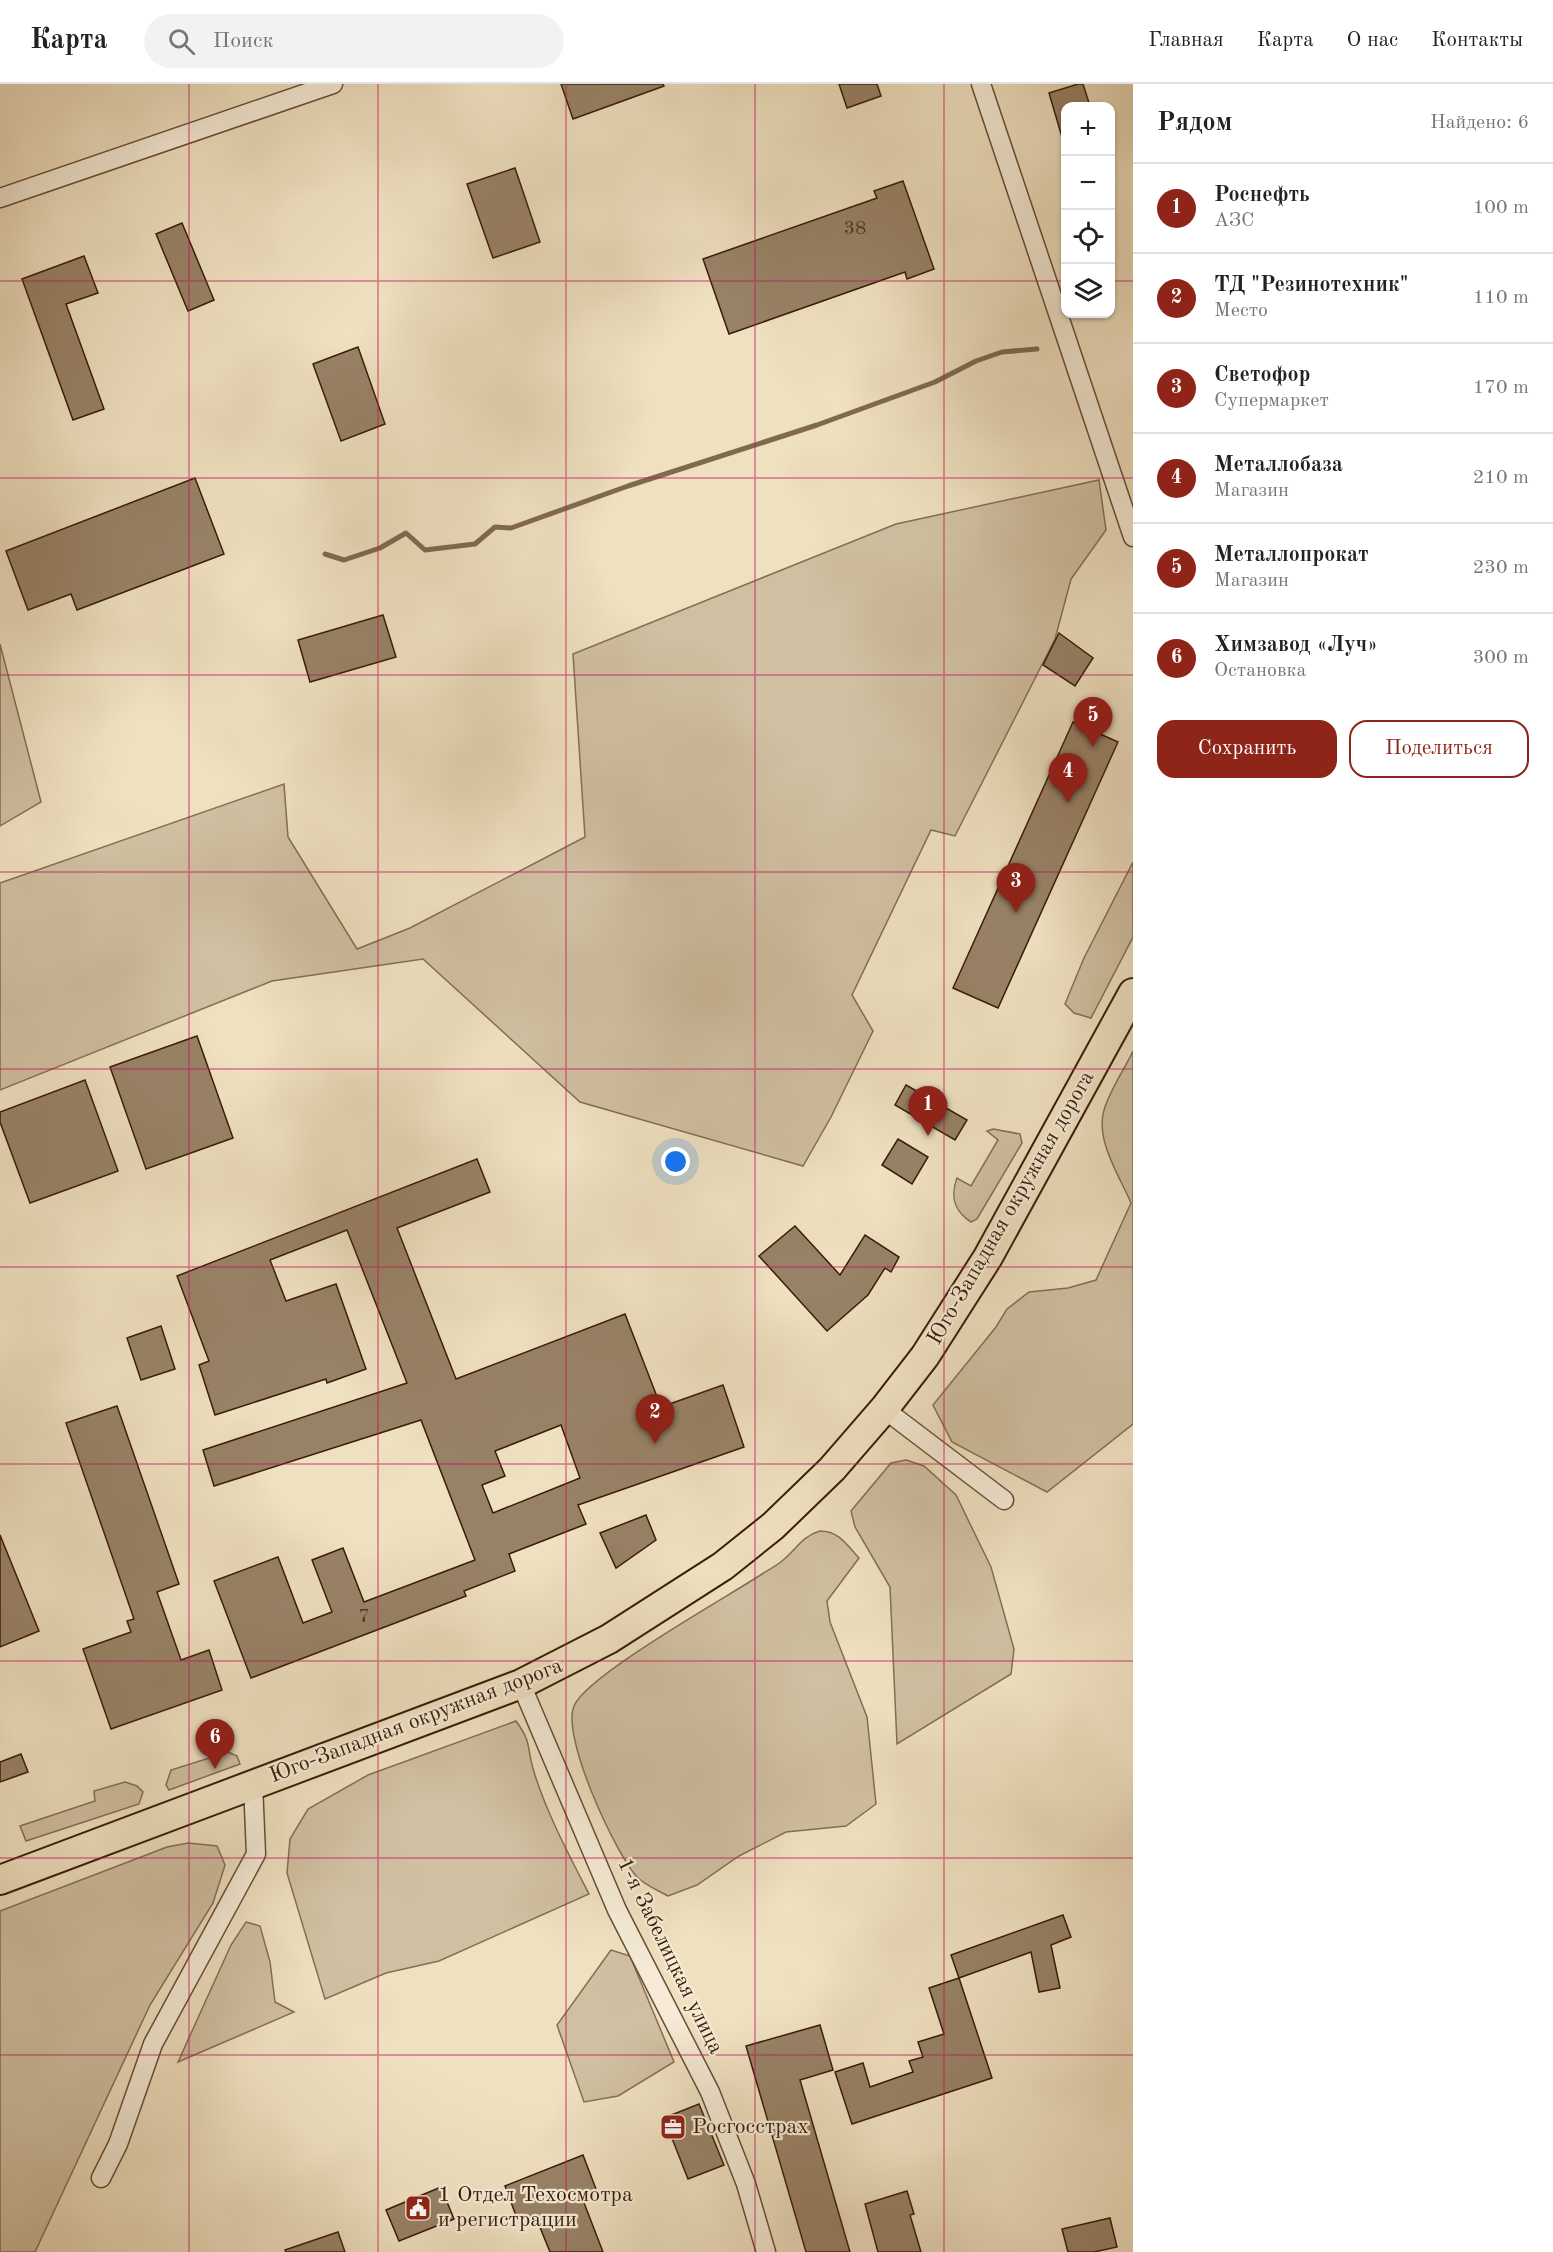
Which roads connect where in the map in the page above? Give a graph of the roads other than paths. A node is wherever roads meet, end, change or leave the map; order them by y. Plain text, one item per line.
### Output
1 (333, 84) edge
2 (981, 84) edge
3 (0, 198) edge
4 (1133, 537) edge
5 (1133, 993) edge
6 (884, 1409) junction
7 (1004, 1500) dead end
8 (521, 1684) junction
9 (253, 1784) junction
10 (0, 1880) edge
11 (101, 2178) dead end
12 (766, 2252) edge

1 - 3 street
2 - 4 street
5 - 6 highway, Юго-Западная окружная дорога
6 - 7 street
6 - 8 highway, Юго-Западная окружная дорога
8 - 9 highway, Юго-Западная окружная дорога
8 - 12 street, 1-я Забелицкая улица
9 - 10 highway, Юго-Западная окружная дорога
9 - 11 street

